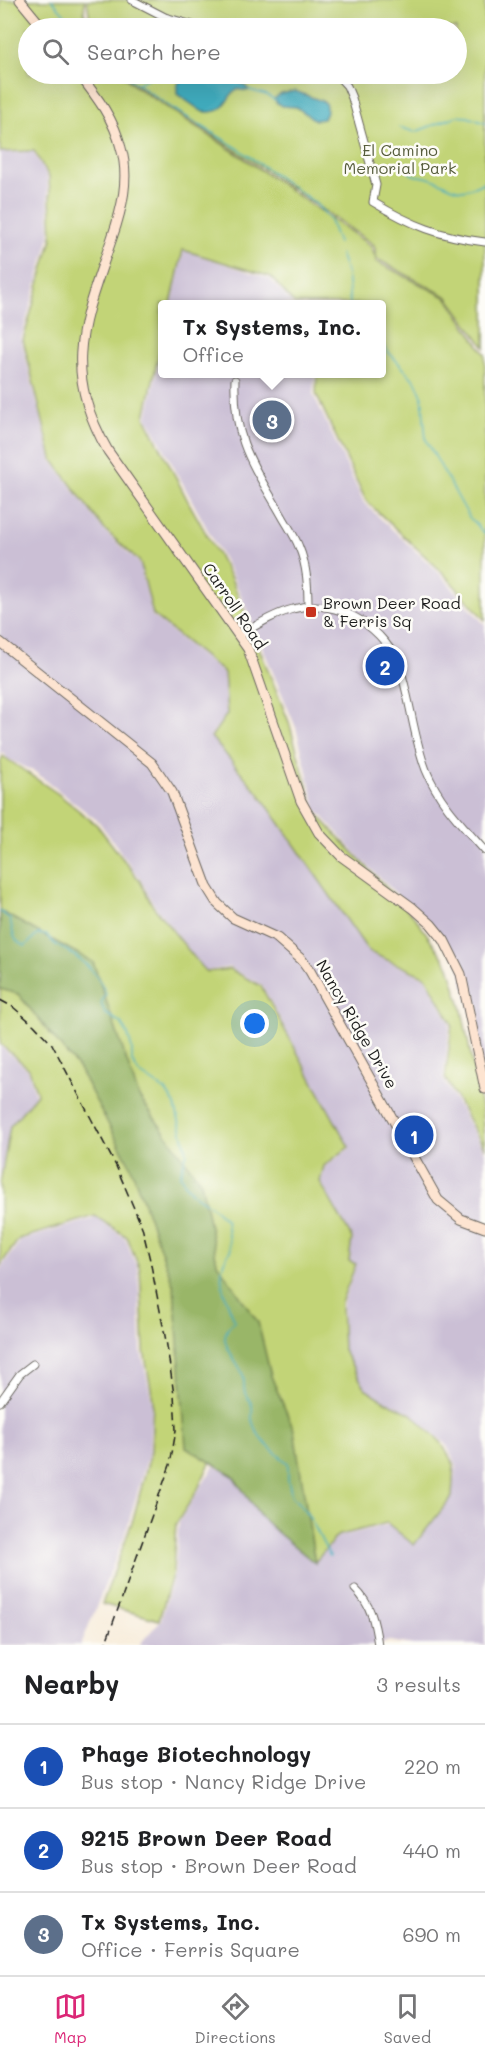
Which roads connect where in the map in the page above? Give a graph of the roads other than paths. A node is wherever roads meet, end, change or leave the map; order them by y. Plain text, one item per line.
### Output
1 (20, 0) edge
2 (132, 0) edge
3 (35, 18) edge
4 (168, 18) edge
5 (87, 84) edge
6 (344, 84) edge
7 (485, 242) edge
8 (235, 380) dead end
9 (308, 606) junction
10 (240, 635) junction
11 (0, 642) edge
12 (485, 850) edge
13 (485, 1089) edge
14 (485, 1228) edge
15 (33, 1364) dead end
16 (0, 1402) edge
17 (355, 1588) dead end
18 (378, 1645) edge

1 - 3 main road
2 - 4 street
5 - 10 main road, Carroll Road
6 - 7 street
8 - 9 street
9 - 10 street
9 - 12 street
10 - 13 main road, Carroll Road
11 - 14 main road, Nancy Ridge Drive
15 - 16 street
17 - 18 street

